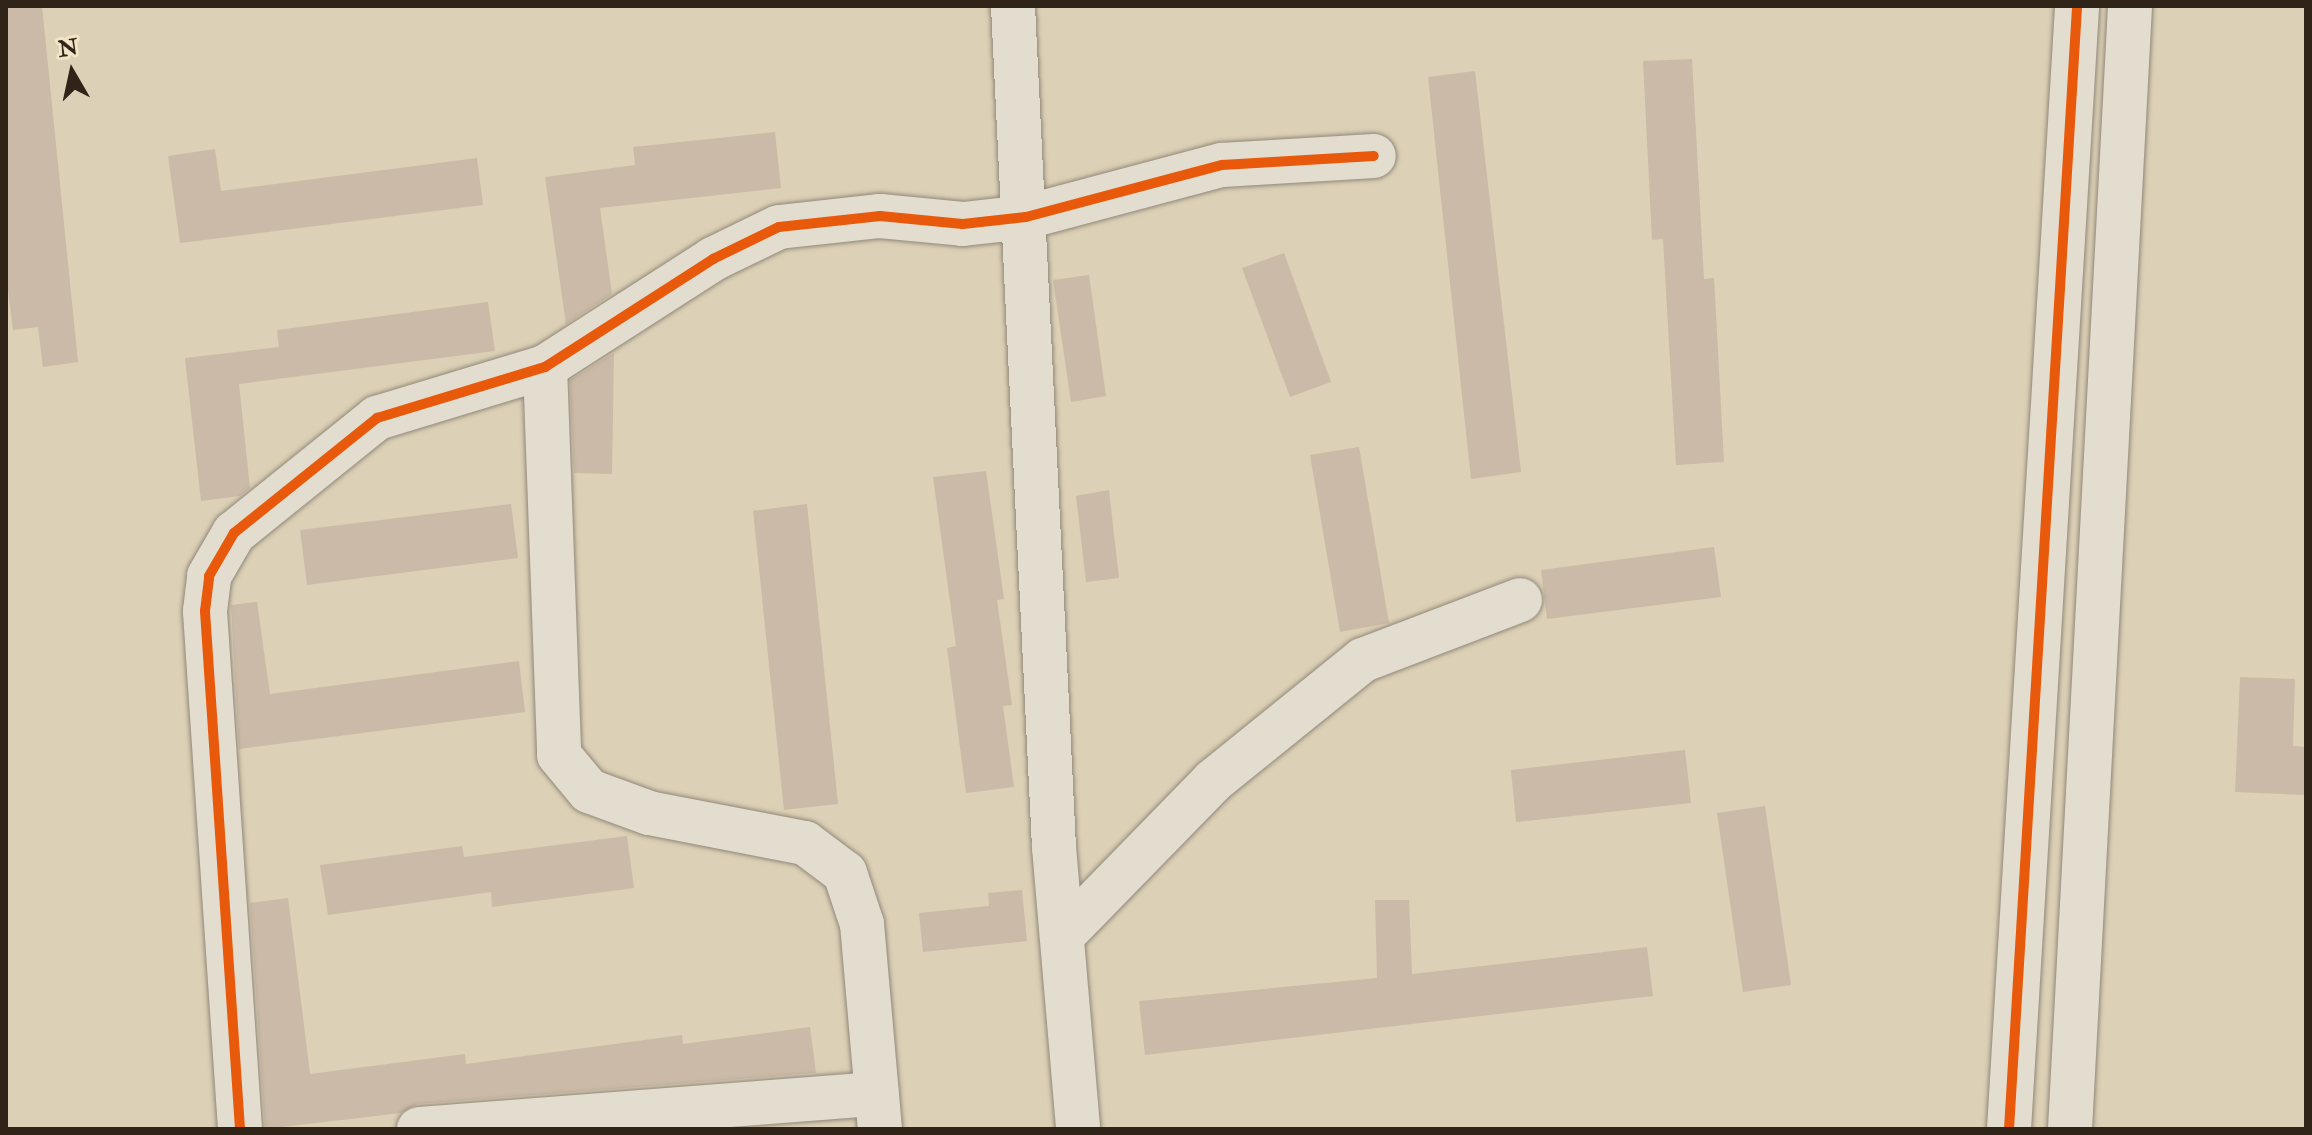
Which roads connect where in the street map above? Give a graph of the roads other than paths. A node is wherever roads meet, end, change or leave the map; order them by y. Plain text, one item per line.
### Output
1 (1013, 6) edge
2 (2077, 6) edge
3 (2130, 6) edge
4 (1374, 156) dead end
5 (1026, 217) junction
6 (545, 367) junction
7 (1520, 600) dead end
8 (1062, 936) junction
9 (879, 1112) edge
10 (519, 1125) edge
11 (240, 1129) edge
12 (419, 1129) edge
13 (1078, 1129) edge
14 (2009, 1129) edge
15 (2070, 1129) edge

1 - 5 street
2 - 14 street
3 - 15 street
4 - 5 street
5 - 6 street
5 - 8 street
6 - 9 street
6 - 11 street
7 - 8 street
8 - 13 street
9 - 10 street
10 - 12 street

